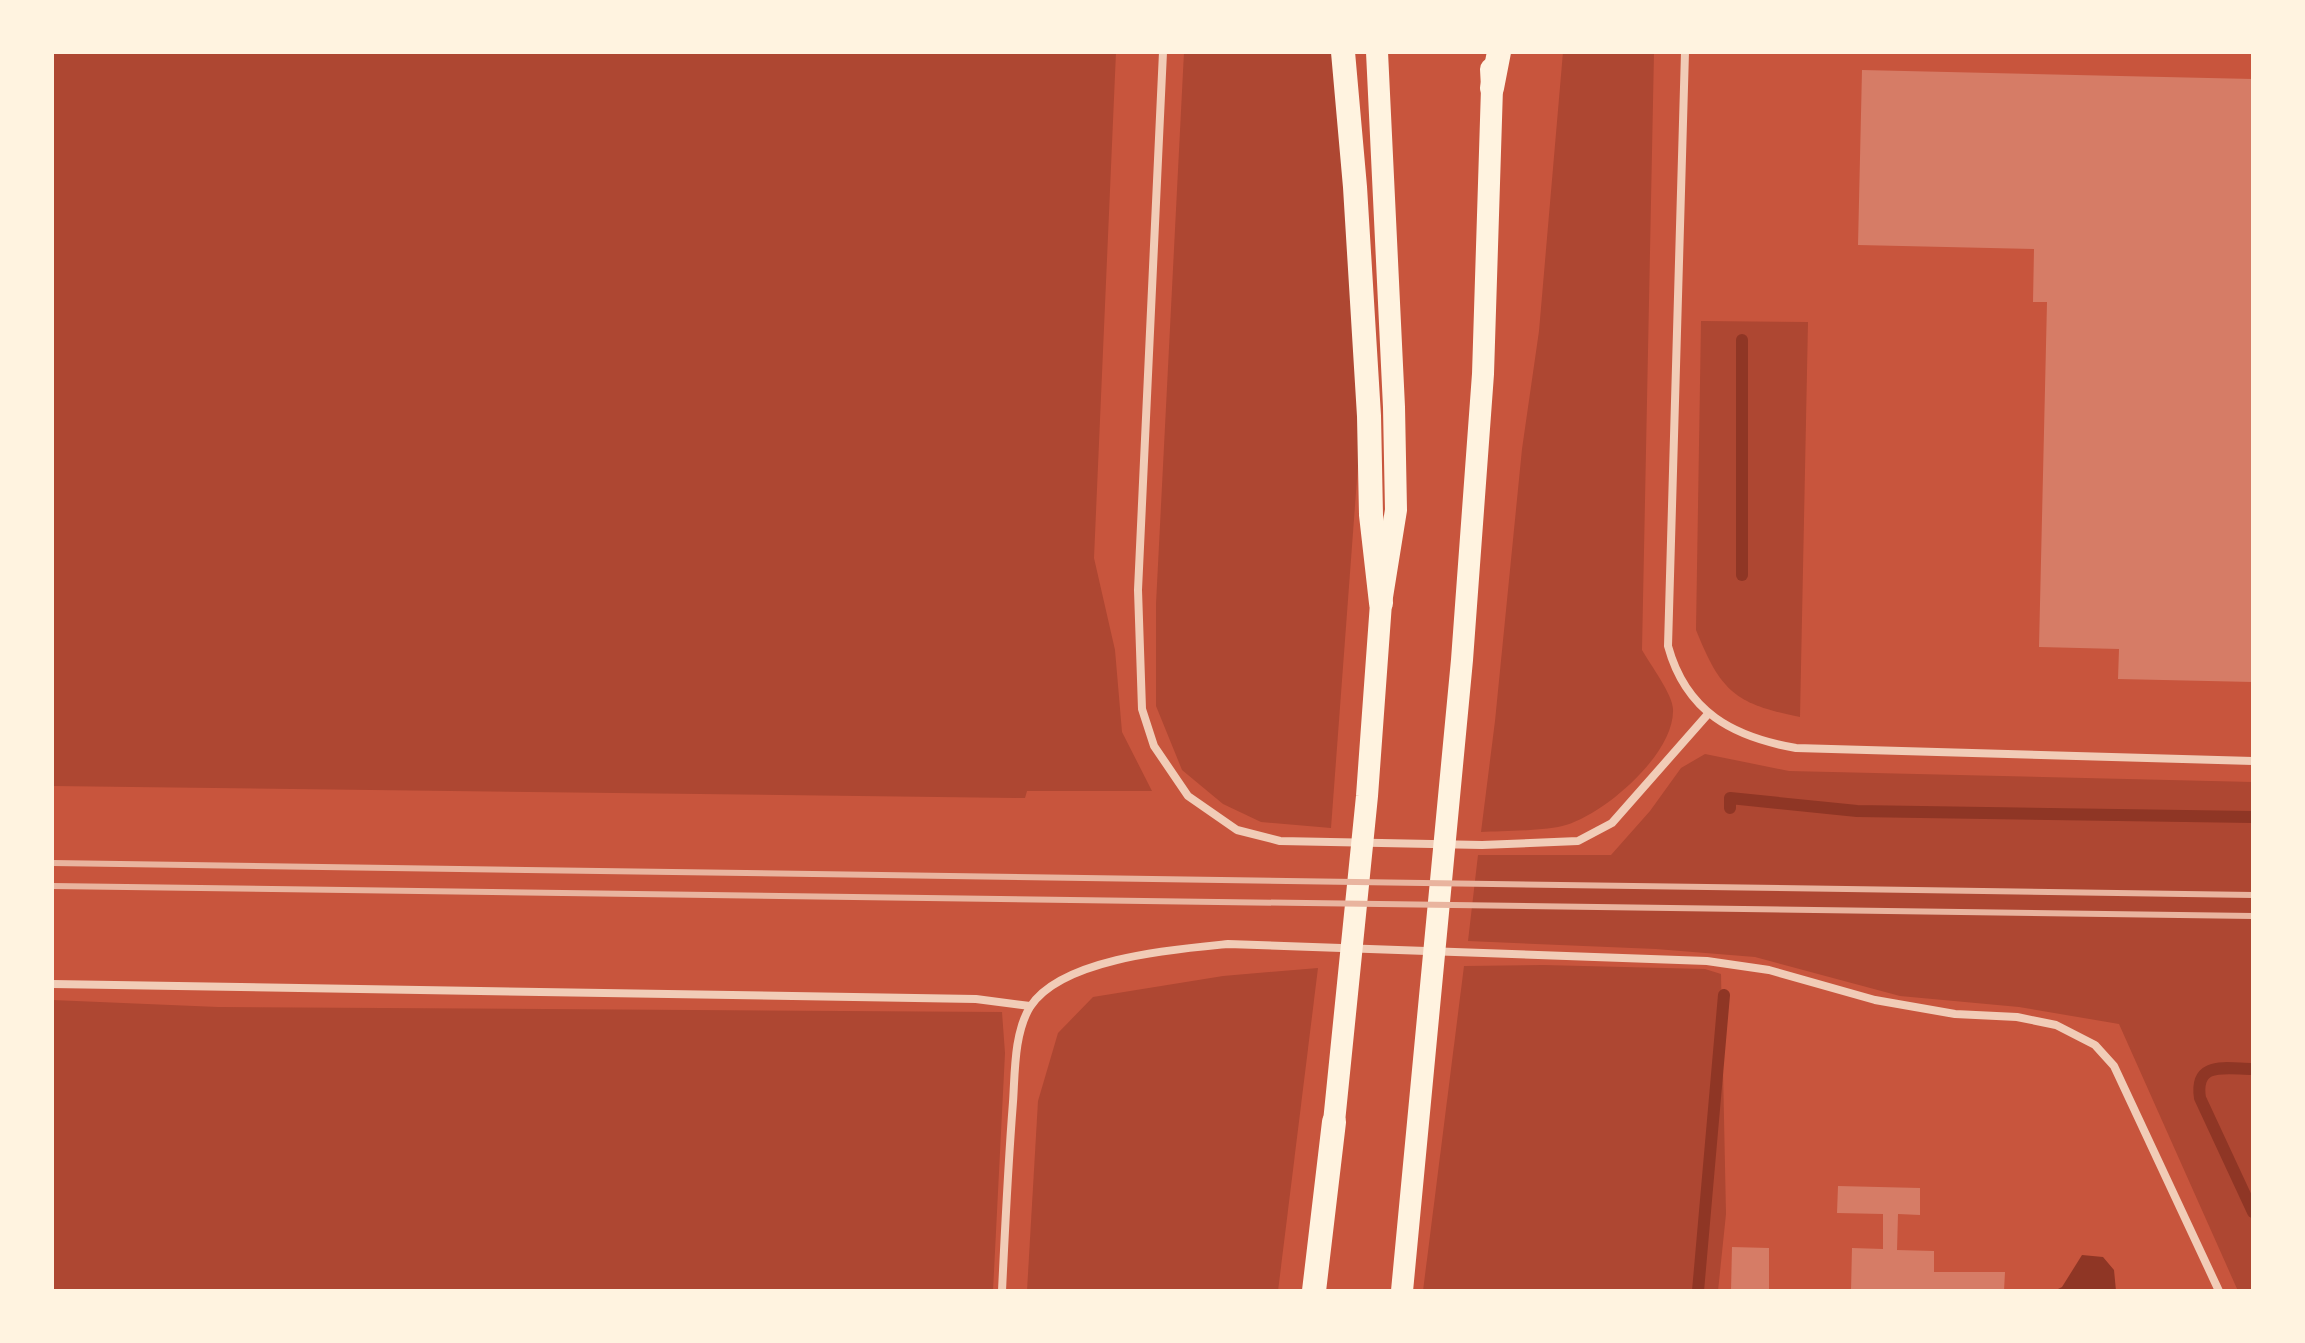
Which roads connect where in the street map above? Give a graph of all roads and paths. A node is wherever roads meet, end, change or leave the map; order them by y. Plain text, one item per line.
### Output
1 (1163, 52) edge
2 (1343, 52) edge
3 (1377, 52) edge
4 (1489, 52) edge
5 (1499, 52) edge
6 (1685, 52) edge
7 (1492, 88) junction
8 (1381, 603) junction
9 (1708, 714) junction
10 (2253, 761) edge
11 (52, 984) edge
12 (1030, 1006) junction
13 (1334, 1122) joint
14 (1002, 1291) edge
15 (1314, 1291) edge
16 (1402, 1291) edge
17 (2219, 1291) edge

1 - 9 street
2 - 8 highway
3 - 8 highway
4 - 7 highway
5 - 7 highway
6 - 9 street
7 - 16 highway
8 - 13 highway
9 - 10 street
11 - 12 street
12 - 14 street
12 - 17 street
13 - 15 highway

